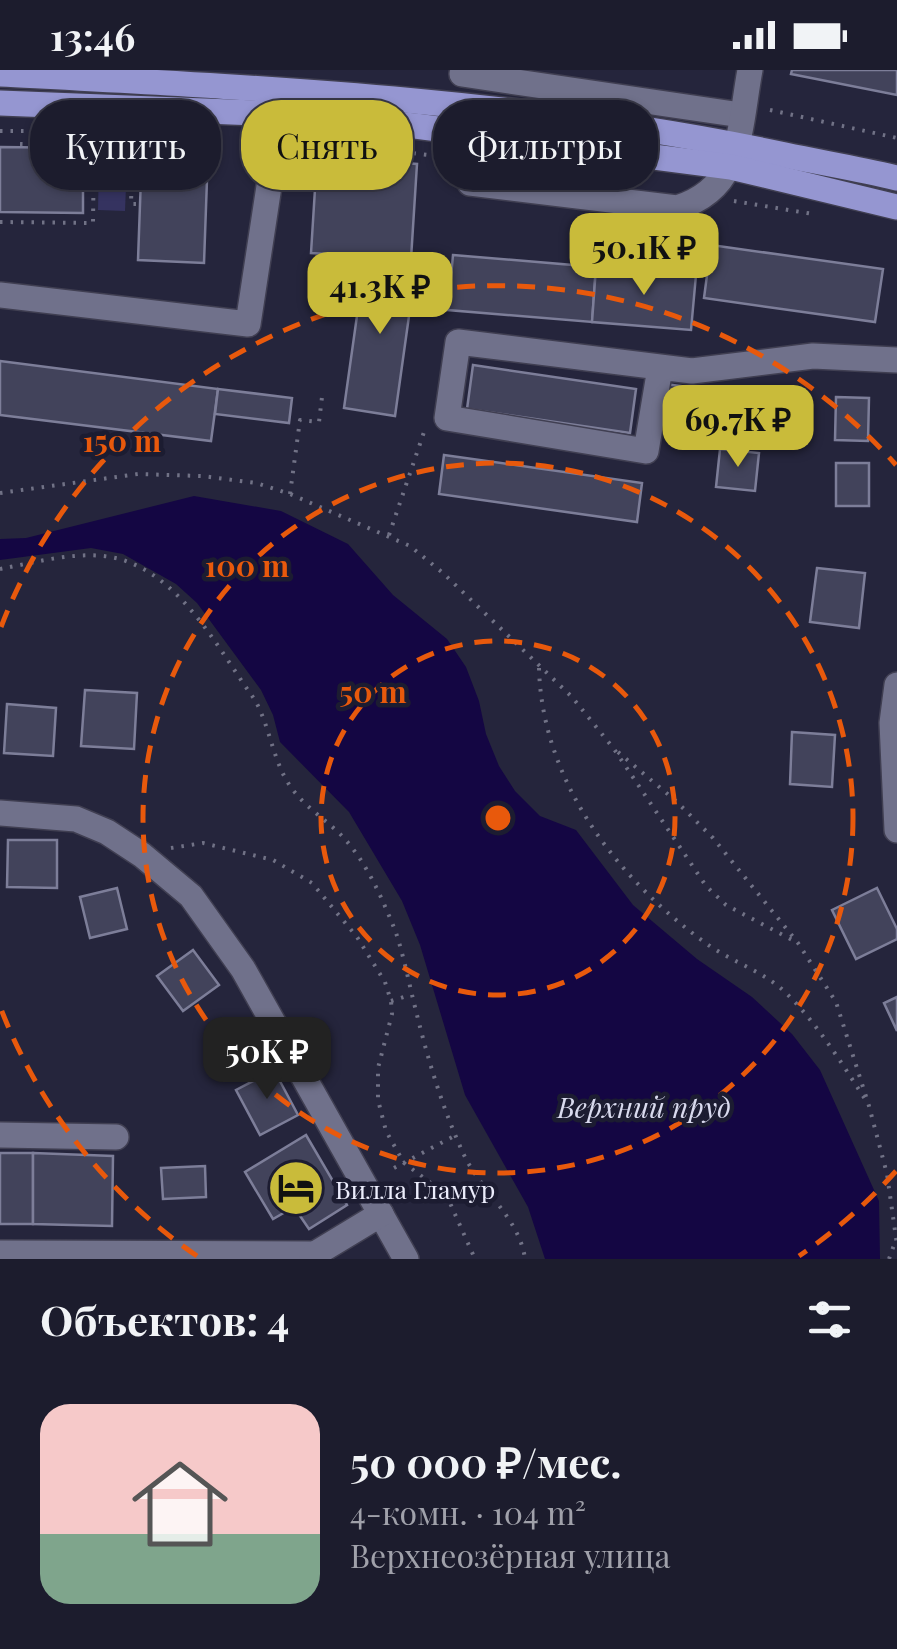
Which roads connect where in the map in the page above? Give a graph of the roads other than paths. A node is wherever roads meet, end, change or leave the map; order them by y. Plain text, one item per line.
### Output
1 (750, 70) edge
2 (0, 74) edge
3 (462, 74) dead end
4 (293, 79) edge
5 (0, 102) edge
6 (241, 112) edge
7 (741, 115) junction
8 (413, 126) edge
9 (734, 156) junction
10 (897, 178) edge
11 (268, 190) edge
12 (575, 190) edge
13 (897, 207) edge
14 (0, 295) edge
15 (897, 360) edge
16 (660, 368) junction
17 (897, 685) edge
18 (0, 813) edge
19 (897, 830) edge
20 (0, 1135) edge
21 (116, 1137) dead end
22 (381, 1214) junction
23 (0, 1253) edge
24 (314, 1256) edge
25 (406, 1259) edge

1 - 7 street
2 - 4 main road
3 - 7 street
4 - 9 main road
5 - 6 main road
7 - 9 street
8 - 9 main road
9 - 10 main road
9 - 12 street
9 - 13 main road
11 - 14 street
15 - 16 street
16 - 16 street
17 - 19 street
18 - 22 street
20 - 21 street
22 - 24 street
22 - 25 street
23 - 24 street

